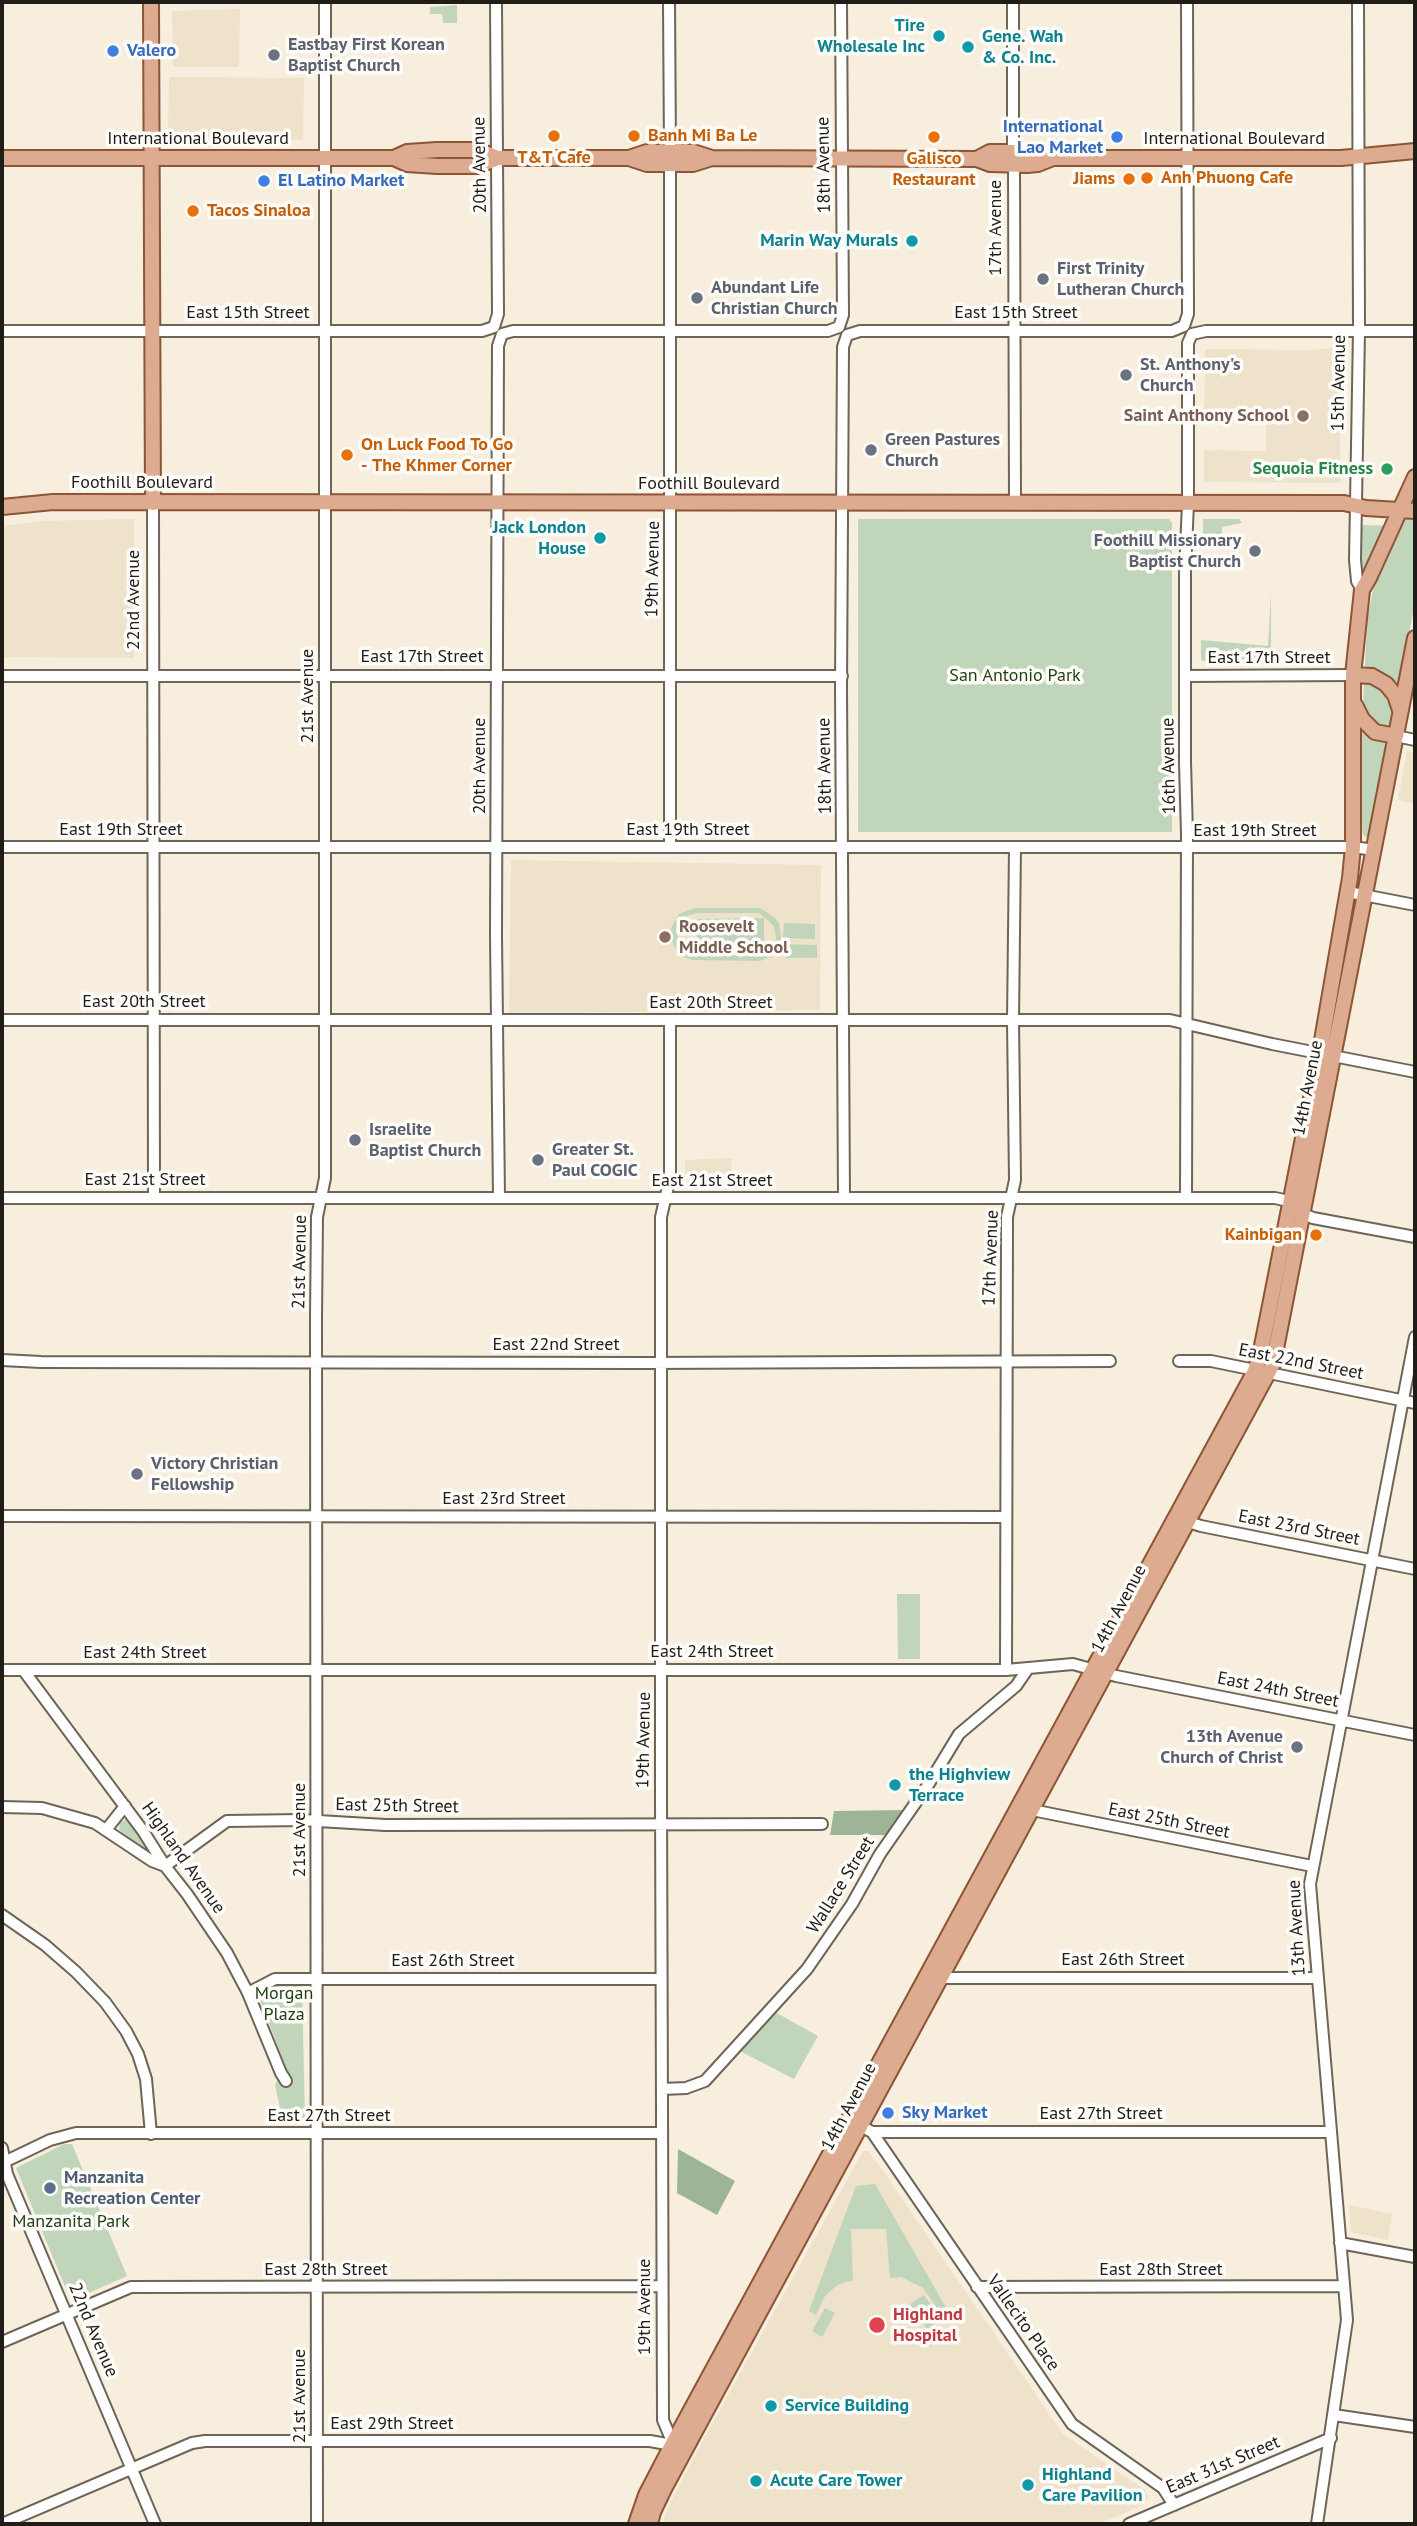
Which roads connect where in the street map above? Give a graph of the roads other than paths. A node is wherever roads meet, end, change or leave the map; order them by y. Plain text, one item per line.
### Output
1 (152, 2) edge
2 (325, 2) edge
3 (496, 2) edge
4 (668, 2) edge
5 (841, 2) edge
6 (1013, 2) edge
7 (1187, 2) edge
8 (1358, 2) edge
9 (1415, 151) edge
10 (2, 158) edge
11 (326, 158) junction
12 (498, 158) junction
13 (670, 158) junction
14 (842, 158) junction
15 (1014, 158) junction
16 (1360, 158) junction
17 (153, 159) junction
18 (1188, 159) junction
19 (153, 330) junction
20 (670, 330) junction
21 (1188, 330) junction
22 (2, 331) edge
23 (326, 331) junction
24 (498, 331) junction
25 (843, 331) junction
26 (1014, 331) junction
27 (1359, 331) junction
28 (1415, 331) edge
29 (1415, 477) edge
30 (153, 503) junction
31 (326, 503) junction
32 (498, 503) junction
33 (671, 503) junction
34 (843, 503) junction
35 (1015, 503) junction
36 (1188, 503) junction
37 (1357, 506) junction
38 (2, 507) edge
39 (1399, 511) junction
40 (1415, 511) edge
41 (1362, 590) junction
42 (1415, 638) edge
43 (497, 674) junction
44 (154, 675) junction
45 (326, 675) junction
46 (1353, 675) junction
47 (2, 676) edge
48 (670, 676) junction
49 (842, 676) junction
50 (1186, 676) junction
51 (1353, 701) junction
52 (1401, 713) junction
53 (1396, 736) junction
54 (1415, 740) edge
55 (154, 846) junction
56 (2, 847) edge
57 (497, 847) junction
58 (670, 847) junction
59 (844, 847) junction
60 (1015, 847) junction
61 (325, 848) junction
62 (1187, 848) junction
63 (1353, 848) junction
64 (1374, 850) junction
65 (1348, 892) junction
66 (1364, 895) junction
67 (1415, 905) edge
68 (153, 1019) junction
69 (325, 1019) junction
70 (2, 1020) edge
71 (497, 1020) junction
72 (843, 1020) junction
73 (670, 1021) junction
74 (1013, 1021) junction
75 (1186, 1025) junction
76 (1327, 1053) junction
77 (1415, 1072) edge
78 (154, 1197) junction
79 (2, 1198) edge
80 (321, 1198) junction
81 (499, 1198) junction
82 (665, 1198) junction
83 (844, 1198) junction
84 (1011, 1198) junction
85 (1186, 1198) junction
86 (1290, 1204) junction
87 (1303, 1214) junction
88 (1415, 1237) edge
89 (1415, 1337) edge
90 (2, 1360) edge
91 (1110, 1361) dead end
92 (1179, 1361) dead end
93 (317, 1362) junction
94 (1007, 1362) junction
95 (660, 1363) junction
96 (1262, 1373) junction
97 (1402, 1401) junction
98 (1415, 1403) edge
99 (2, 1516) edge
100 (317, 1516) junction
101 (661, 1516) junction
102 (1006, 1517) junction
103 (1182, 1520) junction
104 (1373, 1561) junction
105 (1415, 1569) edge
106 (2, 1670) edge
107 (317, 1670) junction
108 (662, 1670) junction
109 (1006, 1670) junction
110 (1027, 1670) junction
111 (24, 1671) junction
112 (1100, 1671) junction
113 (1341, 1720) junction
114 (1415, 1735) edge
115 (125, 1805) junction
116 (2, 1807) edge
117 (1025, 1809) junction
118 (318, 1822) junction
119 (822, 1824) dead end
120 (661, 1825) junction
121 (106, 1830) junction
122 (165, 1866) junction
123 (1312, 1867) junction
124 (2, 1914) edge
125 (935, 1975) junction
126 (318, 1978) junction
127 (1318, 1978) junction
128 (661, 1979) junction
129 (248, 1993) junction
130 (286, 2081) dead end
131 (662, 2089) junction
132 (860, 2126) junction
133 (1331, 2132) junction
134 (318, 2133) junction
135 (662, 2133) junction
136 (151, 2134) junction
137 (2, 2148) edge
138 (3, 2163) edge
139 (1340, 2243) junction
140 (1415, 2258) edge
141 (662, 2286) junction
142 (1344, 2286) junction
143 (318, 2287) junction
144 (977, 2287) junction
145 (65, 2314) junction
146 (2, 2342) edge
147 (1334, 2416) junction
148 (1415, 2427) edge
149 (1331, 2438) junction
150 (317, 2441) junction
151 (678, 2449) junction
152 (132, 2469) junction
153 (1174, 2505) junction
154 (2, 2524) edge
155 (155, 2524) edge
156 (317, 2524) edge
157 (636, 2524) edge
158 (650, 2524) edge
159 (1129, 2524) edge
160 (1317, 2524) edge

1 - 17 main road, 22nd Avenue
2 - 11 street, 21st Avenue
3 - 12 street, 20th Avenue
4 - 13 street, 19th Avenue
5 - 14 street, 18th Avenue
6 - 15 street, 17th Avenue
7 - 18 street, 16th Avenue
8 - 16 street, 15th Avenue
9 - 16 main road, International Boulevard
10 - 17 main road, International Boulevard
11 - 12 main road, International Boulevard
11 - 17 main road, International Boulevard
11 - 23 street, 21st Avenue
12 - 13 main road, International Boulevard
12 - 24 street, 20th Avenue
13 - 14 main road, International Boulevard
13 - 20 street, 19th Avenue
14 - 15 main road, International Boulevard
14 - 25 street, 18th Avenue
15 - 18 main road, International Boulevard
15 - 26 street, 17th Avenue
16 - 18 main road, International Boulevard
16 - 27 street, 15th Avenue
17 - 19 main road, 22nd Avenue
18 - 21 street, 16th Avenue
19 - 22 street, East 15th Street
19 - 23 street, East 15th Street
19 - 30 main road, 22nd Avenue
20 - 24 street, East 15th Street
20 - 25 street, East 15th Street
20 - 33 street, 19th Avenue
21 - 26 street, East 15th Street
21 - 27 street, East 15th Street
21 - 36 street, 16th Avenue
23 - 24 street, East 15th Street
23 - 31 street, 21st Avenue
24 - 32 street, 20th Avenue
25 - 26 street, East 15th Street
25 - 34 street, 18th Avenue
26 - 35 street, 17th Avenue
27 - 28 street, East 15th Street
27 - 37 street, 15th Avenue
29 - 39 main road
30 - 31 main road, Foothill Boulevard
30 - 38 main road, Foothill Boulevard
30 - 44 street, 22nd Avenue
31 - 32 main road, Foothill Boulevard
31 - 45 street, 21st Avenue
32 - 33 main road, Foothill Boulevard
32 - 43 street, 20th Avenue
33 - 34 main road, Foothill Boulevard
33 - 48 street, 19th Avenue
34 - 35 main road, Foothill Boulevard
34 - 49 street, 18th Avenue
35 - 36 main road, Foothill Boulevard
36 - 37 main road, Foothill Boulevard
36 - 50 street, 16th Avenue
37 - 39 main road, Foothill Boulevard
37 - 41 street, 15th Avenue
39 - 40 main road, Foothill Boulevard
39 - 41 main road
41 - 46 main road, 15th Avenue
42 - 52 main road, 14th Avenue
43 - 45 street, East 17th Street
43 - 48 street, East 17th Street
43 - 57 street, 20th Avenue
44 - 45 street, East 17th Street
44 - 47 street, East 17th Street
44 - 55 street, 22nd Avenue
45 - 61 street, 21st Avenue
46 - 50 street, East 17th Street
46 - 51 main road, 15th Avenue
46 - 52 main road
48 - 49 street, East 17th Street
48 - 58 street, 19th Avenue
49 - 59 street, 18th Avenue
50 - 62 street, 16th Avenue
51 - 53 main road
51 - 63 main road, 15th Avenue
52 - 53 main road, 14th Avenue
53 - 54 street
53 - 64 main road, 14th Avenue
55 - 56 street, East 19th Street
55 - 61 street, East 19th Street
55 - 68 street, 22nd Avenue
57 - 58 street, East 19th Street
57 - 61 street, East 19th Street
57 - 71 street, 20th Avenue
58 - 59 street, East 19th Street
59 - 60 street, East 19th Street
59 - 72 street, 18th Avenue
60 - 62 street, East 19th Street
60 - 74 street, 17th Avenue
61 - 69 street, 21st Avenue
62 - 63 street, East 19th Street
62 - 75 street, 16th Avenue
63 - 64 street, East 19th Street
63 - 65 main road, 14th Avenue
64 - 66 main road, 14th Avenue
65 - 66 street
65 - 76 main road, 14th Avenue
66 - 67 street
66 - 76 main road, 14th Avenue
68 - 69 street, East 20th Street
68 - 70 street, East 20th Street
68 - 78 street, 22nd Avenue
69 - 71 street, East 20th Street
69 - 80 street, 21st Avenue
71 - 73 street, East 20th Street
71 - 81 street, 20th Avenue
72 - 73 street, East 20th Street
72 - 74 street, East 20th Street
72 - 83 street, 18th Avenue
73 - 82 street, 19th Avenue
74 - 75 street, East 20th Street
74 - 84 street, 17th Avenue
75 - 76 street, East 20th Street
75 - 85 street, 16th Avenue
76 - 77 street, East 20th Street
76 - 86 main road, 14th Avenue
76 - 87 main road, 14th Avenue
78 - 79 street, East 21st Street
78 - 80 street, East 21st Street
80 - 81 street, East 21st Street
80 - 93 street, 21st Avenue
81 - 82 street, East 21st Street
82 - 83 street, East 21st Street
82 - 95 street, 19th Avenue
83 - 84 street, East 21st Street
84 - 85 street, East 21st Street
84 - 94 street, 17th Avenue
85 - 86 street, East 21st Street
86 - 87 street, East 21st Street
86 - 96 main road, 14th Avenue
87 - 88 street, East 21st Street
87 - 96 main road, 14th Avenue
89 - 97 street, 13th Avenue
90 - 93 street, East 22nd Street
91 - 94 street, East 22nd Street
92 - 96 street, East 22nd Street
93 - 95 street, East 22nd Street
93 - 100 street, 21st Avenue
94 - 95 street, East 22nd Street
94 - 102 street, 17th Avenue
95 - 101 street, 19th Avenue
96 - 97 street, East 22nd Street
96 - 103 main road, 14th Avenue
97 - 98 street, East 22nd Street
97 - 104 street, 13th Avenue
99 - 100 street, East 23rd Street
100 - 101 street, East 23rd Street
100 - 107 street, 21st Avenue
101 - 102 street, East 23rd Street
101 - 108 street, 19th Avenue
102 - 109 street, 17th Avenue
103 - 104 street, East 23rd Street
103 - 112 main road, 14th Avenue
104 - 105 street, East 23rd Street
104 - 113 street, 13th Avenue
106 - 111 street, East 24th Street
107 - 108 street, East 24th Street
107 - 111 street, East 24th Street
107 - 118 street, 21st Avenue
108 - 109 street, East 24th Street
108 - 120 street, 19th Avenue
109 - 110 street, East 24th Street
110 - 112 street, East 24th Street
110 - 131 street, Wallace Street
111 - 115 street, Highland Avenue
112 - 113 street, East 24th Street
112 - 117 main road, 14th Avenue
113 - 114 street, East 24th Street
113 - 123 street, 13th Avenue
115 - 121 street
115 - 122 street, Highland Avenue
116 - 121 street
117 - 123 street, East 25th Street
117 - 125 main road, 14th Avenue
118 - 120 street, East 25th Street
118 - 122 street, East 25th Street
118 - 126 street, 21st Avenue
119 - 120 street, East 25th Street
120 - 128 street, 19th Avenue
121 - 122 street
122 - 129 street, Highland Avenue
123 - 127 street, 13th Avenue
124 - 136 street
125 - 127 street, East 26th Street
125 - 132 main road, 14th Avenue
126 - 128 street, East 26th Street
126 - 129 street, East 26th Street
126 - 134 street, 21st Avenue
127 - 133 street, 13th Avenue
128 - 131 street, 19th Avenue
129 - 130 street, Highland Avenue
131 - 135 street, 19th Avenue
132 - 133 street, East 27th Street
132 - 144 street, Vallecito Place
132 - 151 main road, 14th Avenue
133 - 139 street, 13th Avenue
134 - 135 street, East 27th Street
134 - 136 street, East 27th Street
134 - 143 street, 21st Avenue
135 - 141 street, 19th Avenue
136 - 138 street, East 27th Street
137 - 138 street, 22nd Avenue
138 - 145 street, 22nd Avenue
139 - 140 street
139 - 142 street, 13th Avenue
141 - 143 street, East 28th Street
141 - 151 street, 19th Avenue
142 - 144 street, East 28th Street
142 - 147 street, 13th Avenue
143 - 145 street, East 28th Street
143 - 150 street, 21st Avenue
144 - 153 street, Vallecito Place
145 - 146 street, East 28th Street
145 - 152 street, 22nd Avenue
147 - 148 street
147 - 149 street, 13th Avenue
149 - 153 street, East 31st Street
149 - 160 street, 13th Avenue
150 - 151 street, East 29th Street
150 - 152 street, East 29th Street
150 - 156 street, 21st Avenue
151 - 157 main road, 14th Avenue
151 - 158 main road, 14th Avenue
152 - 154 street, East 29th Street
152 - 155 street, 22nd Avenue
153 - 159 street, East 31st Street

